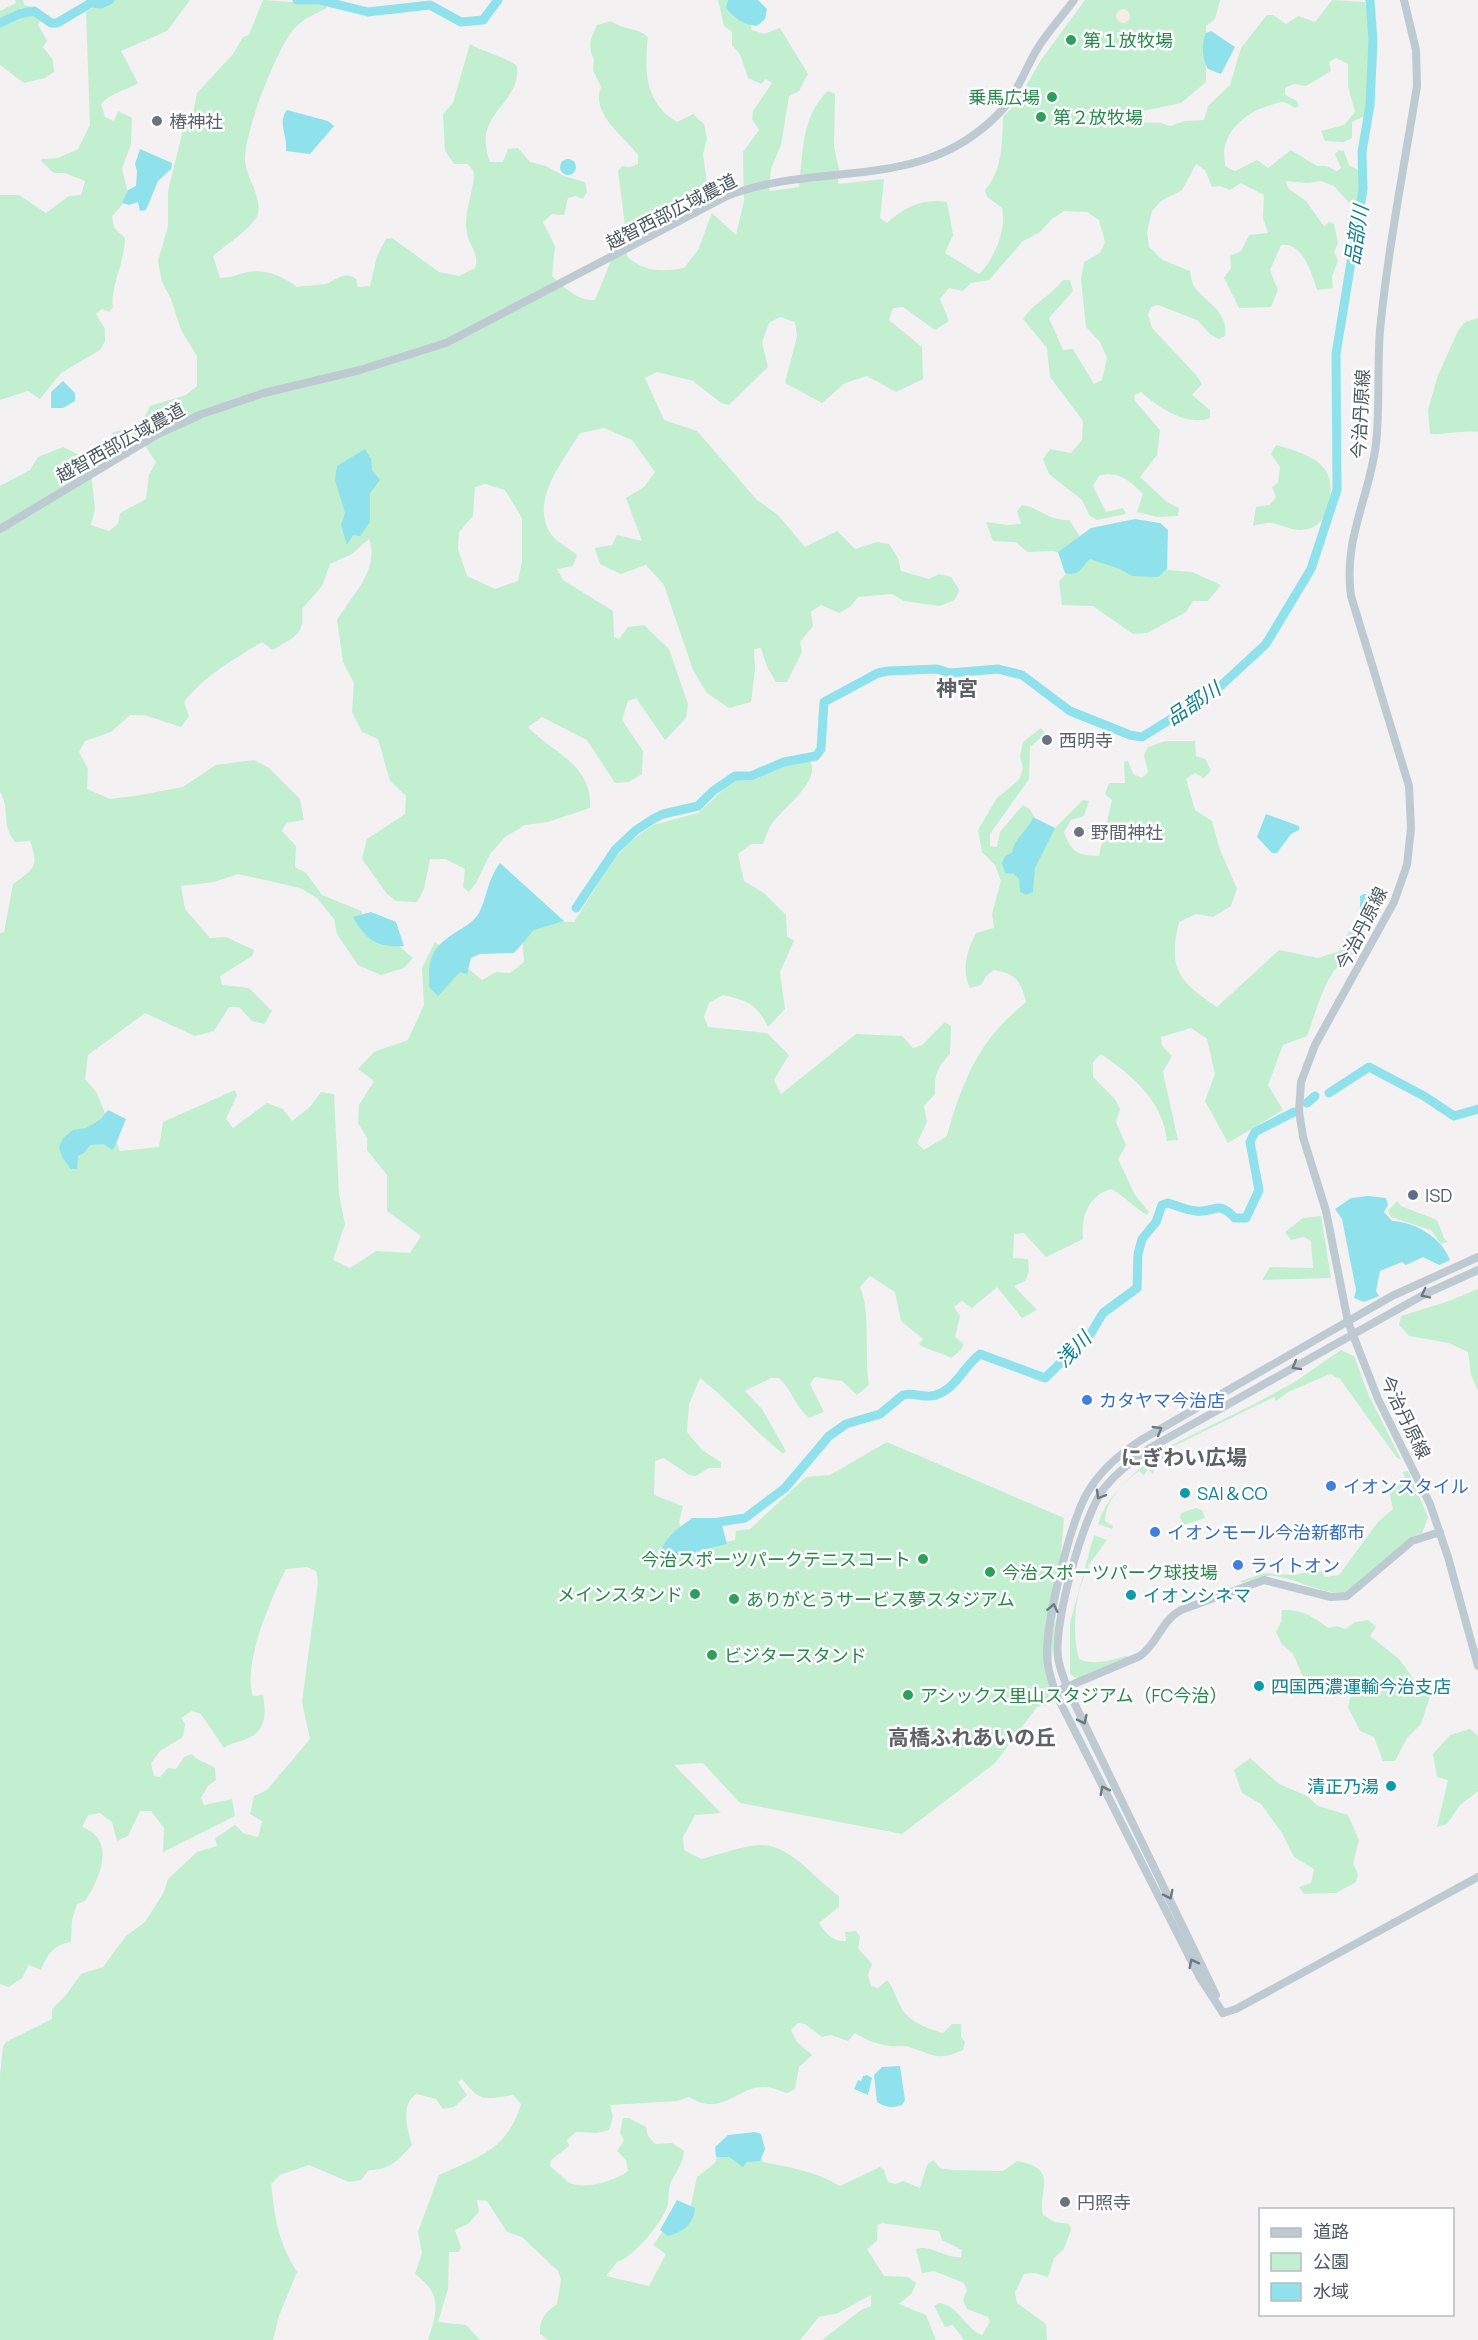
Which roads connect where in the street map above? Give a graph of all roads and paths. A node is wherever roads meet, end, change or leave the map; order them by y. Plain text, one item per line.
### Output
1 (1074, 0) edge
2 (1404, 0) edge
3 (0, 530) edge
4 (1478, 1257) edge
5 (1478, 1270) edge
6 (1348, 1322) junction
7 (1354, 1334) junction
8 (1440, 1532) junction
9 (1478, 1666) edge
10 (1067, 1688) junction
11 (1055, 1692) junction
12 (1478, 1877) edge
13 (1223, 2013) junction

1 - 3 street, 越智西部広域農道
2 - 6 street, 今治丹原線
4 - 6 street
5 -> 7 street
6 - 7 street, 今治丹原線
11 -> 6 street
7 - 8 street, 今治丹原線
7 -> 10 street
8 - 9 street, 今治丹原線
8 - 10 street
10 - 11 street
10 -> 13 street
13 -> 11 street
12 - 13 street

